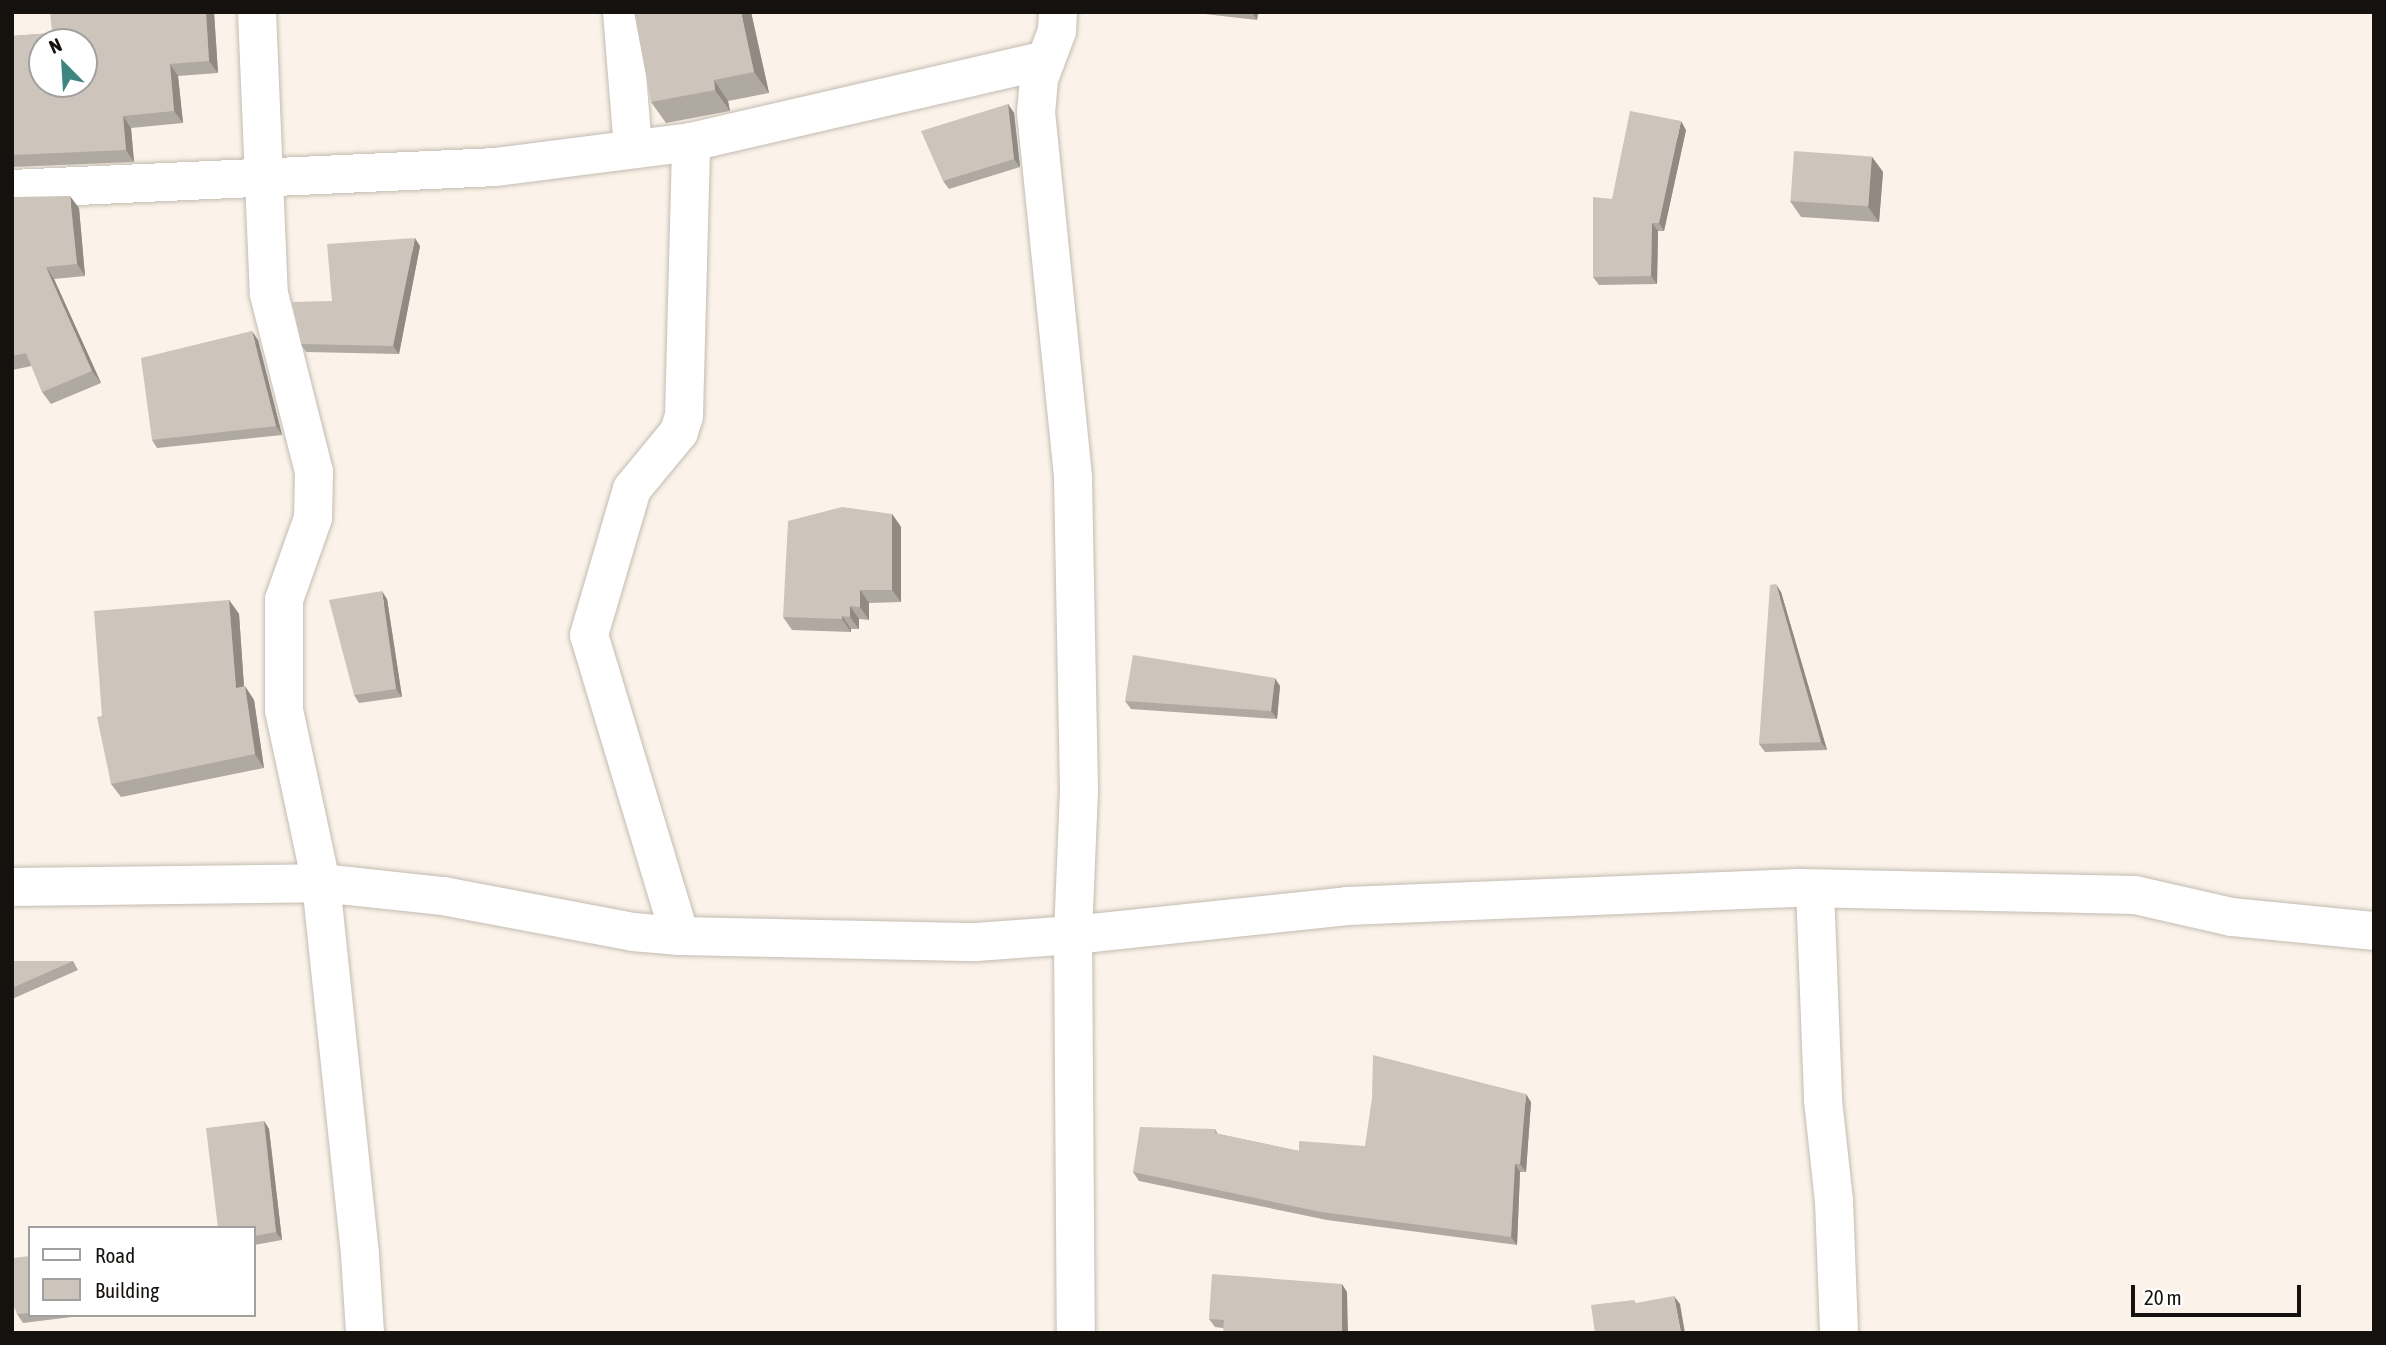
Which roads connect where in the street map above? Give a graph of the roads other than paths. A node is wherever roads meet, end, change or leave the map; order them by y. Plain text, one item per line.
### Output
1 (257, 12) edge
2 (622, 12) edge
3 (1058, 12) edge
4 (1046, 60) junction
5 (691, 142) junction
6 (633, 149) junction
7 (266, 180) junction
8 (12, 189) edge
9 (321, 883) junction
10 (12, 887) edge
11 (1815, 889) junction
12 (2374, 931) edge
13 (1073, 935) junction
14 (680, 936) junction
15 (365, 1333) edge
16 (1076, 1333) edge
17 (1839, 1333) edge

1 - 7 street
2 - 6 street
3 - 4 street
4 - 5 street
4 - 13 street
5 - 6 street
5 - 14 street
6 - 7 street
7 - 8 street
7 - 9 street
9 - 10 street
9 - 14 street
9 - 15 street
11 - 12 street
11 - 13 street
11 - 17 street
13 - 14 street
13 - 16 street

